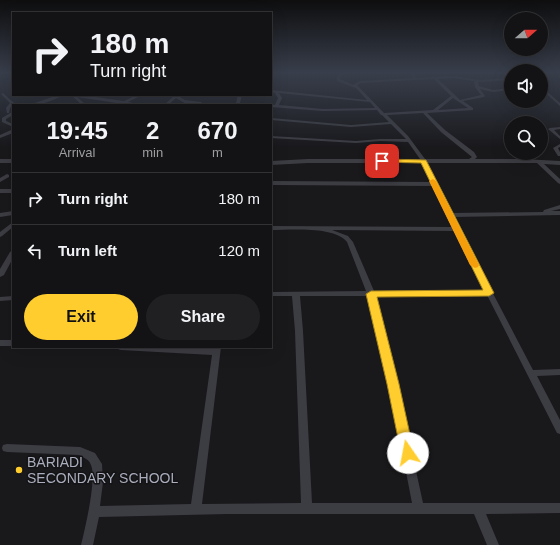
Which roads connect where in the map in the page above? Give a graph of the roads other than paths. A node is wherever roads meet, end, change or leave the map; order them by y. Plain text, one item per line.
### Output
1 (6, 97) edge
2 (55, 97) edge
3 (75, 97) edge
4 (88, 97) edge
5 (135, 97) edge
6 (175, 97) edge
7 (180, 97) edge
8 (280, 97) edge
9 (337, 97) edge
10 (366, 97) edge
11 (452, 97) edge
12 (456, 97) edge
13 (476, 97) edge
14 (552, 97) edge
15 (186, 101) junction
16 (370, 101) junction
17 (460, 101) junction
18 (123, 103) junction
19 (36, 104) edge
20 (83, 104) edge
21 (119, 104) edge
22 (132, 104) edge
23 (167, 104) edge
24 (193, 104) edge
25 (205, 104) edge
26 (238, 104) edge
27 (560, 105) edge
28 (272, 106) edge
29 (277, 109) junction
30 (377, 109) junction
31 (434, 111) junction
32 (11, 112) edge
33 (424, 112) junction
34 (0, 113) edge
35 (382, 114) junction
36 (272, 117) edge
37 (272, 119) edge
38 (392, 122) junction
39 (12, 126) edge
40 (560, 128) edge
41 (12, 131) edge
42 (272, 136) edge
43 (0, 137) edge
44 (560, 138) edge
45 (408, 141) junction
46 (560, 145) edge
47 (560, 155) edge
48 (0, 161) edge
49 (12, 161) edge
50 (424, 161) junction
51 (470, 161) junction
52 (272, 162) edge
53 (539, 162) junction
54 (560, 163) edge
55 (7, 176) dead end
56 (0, 180) edge
57 (560, 182) edge
58 (272, 183) edge
59 (434, 184) junction
60 (0, 191) edge
61 (12, 191) edge
62 (560, 207) edge
63 (12, 213) edge
64 (560, 213) edge
65 (0, 215) edge
66 (449, 215) junction
67 (533, 215) junction
68 (12, 225) edge
69 (272, 228) edge
70 (320, 228) junction
71 (456, 229) junction
72 (0, 235) edge
73 (12, 254) edge
74 (9, 259) junction
75 (0, 261) edge
76 (0, 275) edge
77 (489, 293) junction
78 (272, 294) edge
79 (296, 294) junction
80 (371, 294) junction
81 (12, 298) edge
82 (0, 299) edge
83 (0, 343) edge
84 (12, 344) edge
85 (153, 348) edge
86 (217, 350) edge
87 (560, 372) edge
88 (530, 373) junction
89 (560, 430) edge
90 (7, 448) dead end
91 (560, 508) edge
92 (307, 509) junction
93 (419, 509) junction
94 (478, 509) junction
95 (196, 510) junction
96 (94, 512) junction
97 (87, 545) edge
98 (493, 545) edge

1 - 32 street
2 - 19 street
3 - 20 street
4 - 18 street
5 - 18 street
6 - 23 street
7 - 15 street
8 - 29 street
9 - 16 street
10 - 16 street
11 - 31 street
12 - 17 street
13 - 17 street
14 - 27 street
15 - 24 street
15 - 25 street
16 - 30 street
17 - 31 street
18 - 21 street
18 - 22 street
25 - 26 street
28 - 29 street
29 - 30 street
29 - 36 street
30 - 35 street
31 - 33 street
32 - 34 street
32 - 39 street
33 - 35 street
33 - 51 street
35 - 38 street
37 - 38 street
38 - 45 street
40 - 44 street
41 - 43 street
42 - 45 street
45 - 50 street
46 - 47 street
48 - 49 street
50 - 51 street
50 - 52 street
50 - 59 street
51 - 53 street
53 - 54 street
53 - 57 street
55 - 56 street
58 - 59 street
59 - 66 street
60 - 61 street
62 - 67 street
63 - 65 street
64 - 67 street
66 - 67 street
66 - 71 street
68 - 72 street
69 - 70 street
70 - 71 street
70 - 80 street
71 - 77 street
73 - 74 street
74 - 75 street
74 - 76 street
77 - 80 street
77 - 88 street
78 - 79 street
79 - 80 street
79 - 92 street
80 - 93 street
81 - 82 street
83 - 84 street
85 - 86 street
86 - 95 street
87 - 88 street
88 - 89 street
90 - 96 street
91 - 94 street
92 - 93 street
92 - 95 street
93 - 94 street
94 - 98 street
95 - 96 street
96 - 97 street

